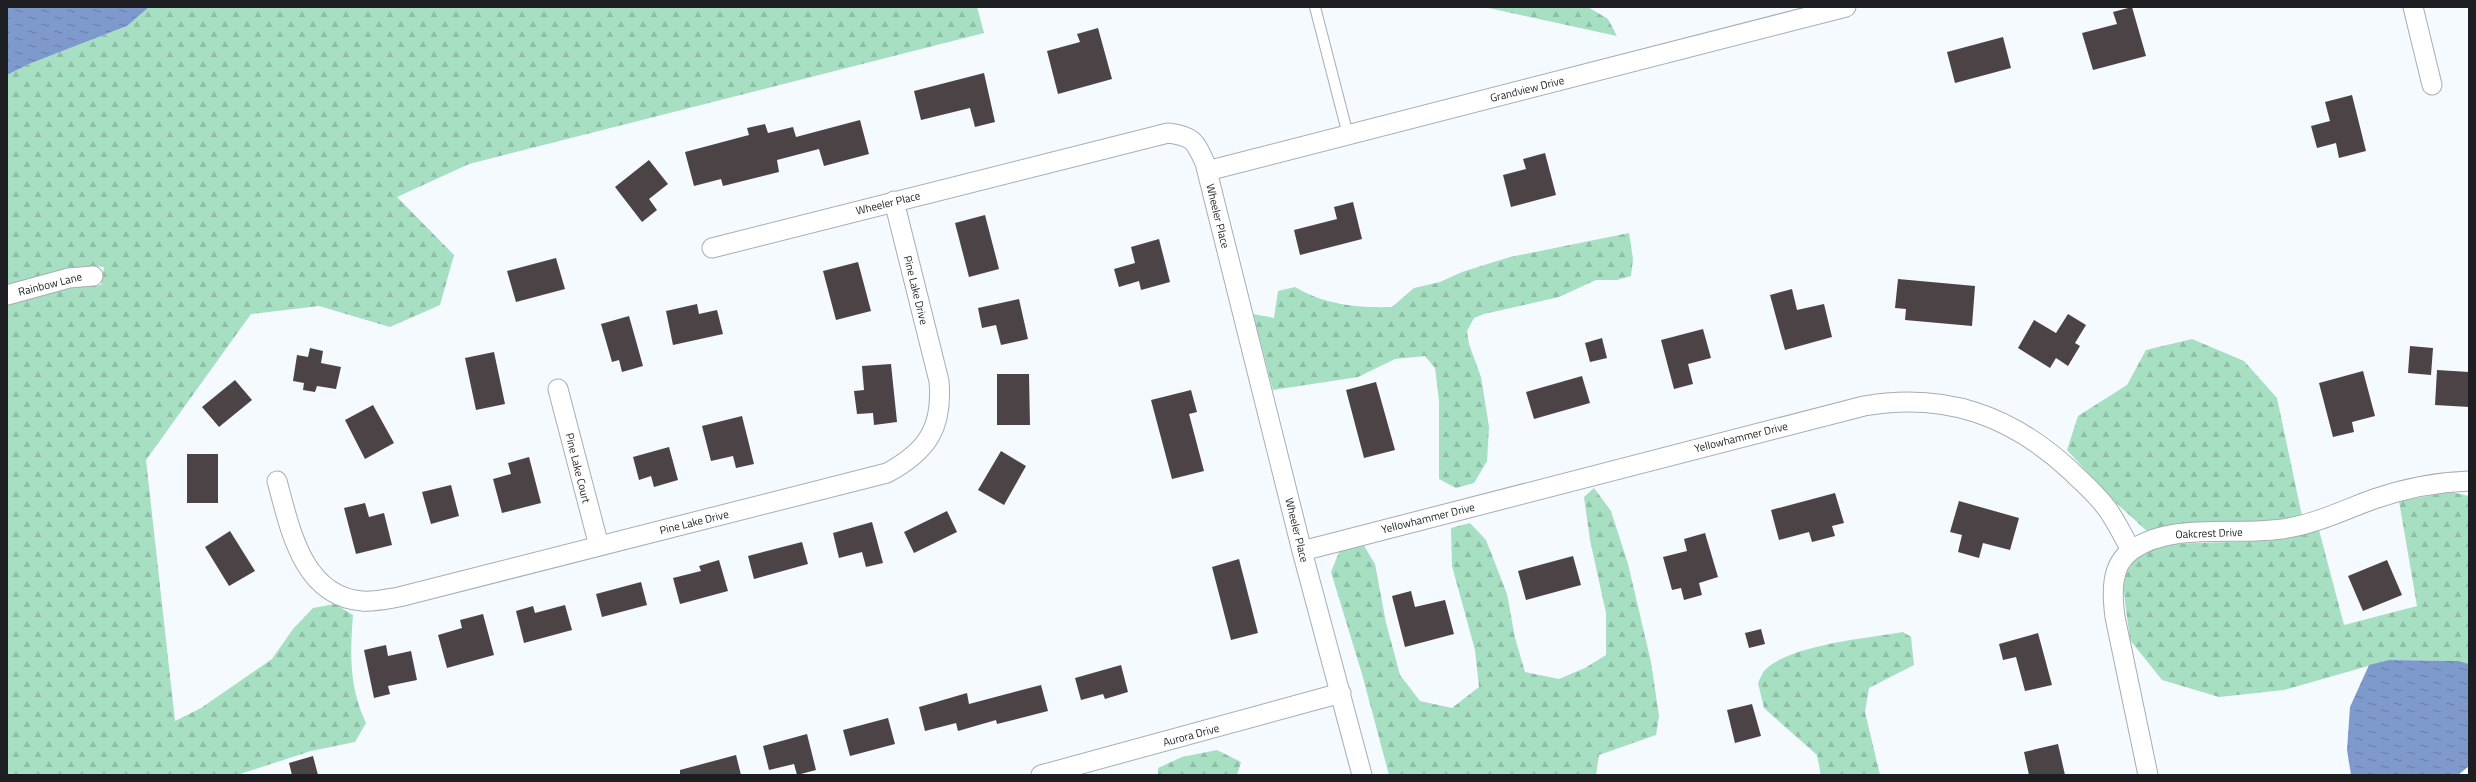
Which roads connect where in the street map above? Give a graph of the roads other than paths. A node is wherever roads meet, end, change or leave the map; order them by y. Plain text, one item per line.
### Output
1 (1315, 7) edge
2 (1846, 7) edge
3 (2413, 7) edge
4 (2432, 84) dead end
5 (1348, 135) junction
6 (1207, 171) junction
7 (894, 201) junction
8 (712, 248) dead end
9 (93, 276) dead end
10 (7, 295) edge
11 (558, 389) dead end
12 (277, 481) dead end
13 (2469, 481) edge
14 (598, 546) junction
15 (2131, 550) junction
16 (1302, 551) junction
17 (1341, 693) junction
18 (1041, 775) edge
19 (1362, 775) edge
20 (2148, 775) edge

1 - 5 lane
2 - 5 street, Grandview Drive
3 - 4 street
5 - 6 street, Grandview Drive
6 - 7 street, Wheeler Place
6 - 16 street, Wheeler Place
7 - 8 street, Wheeler Place
7 - 14 street, Pine Lake Drive
9 - 10 street, Rainbow Lane
11 - 14 street, Pine Lake Court
12 - 14 street, Pine Lake Drive
13 - 15 street, Oakcrest Drive
15 - 16 street, Yellowhammer Drive
15 - 20 street
16 - 17 street, Wheeler Place
17 - 18 street, Aurora Drive
17 - 19 street, Wheeler Place

